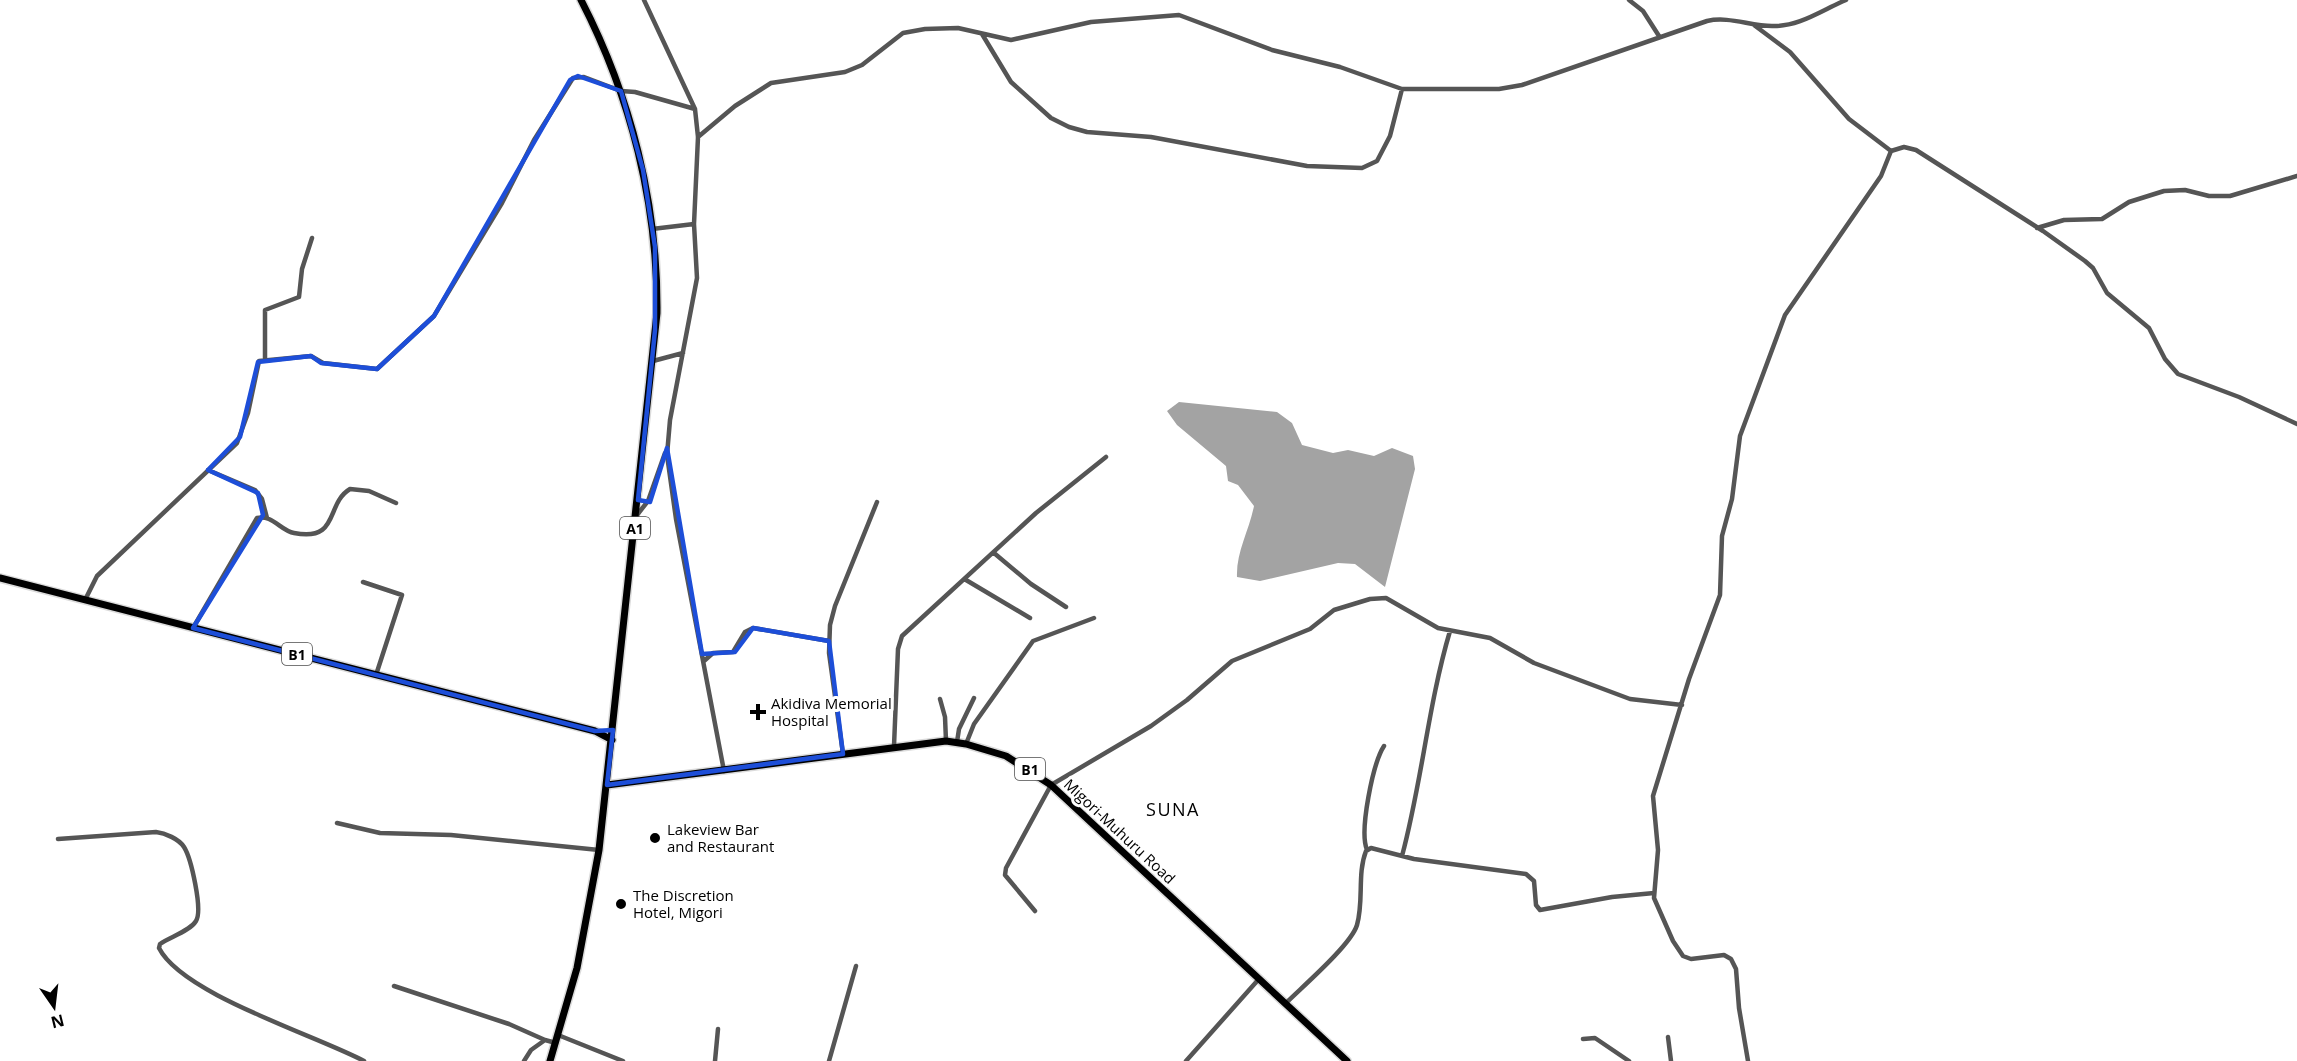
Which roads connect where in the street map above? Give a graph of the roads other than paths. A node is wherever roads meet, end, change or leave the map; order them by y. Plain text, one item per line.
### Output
1 (581, 0) edge
2 (644, 0) edge
3 (1629, 0) edge
4 (1846, 0) edge
5 (1752, 24) junction
6 (982, 34) junction
7 (1659, 36) junction
8 (1402, 89) junction
9 (621, 92) junction
10 (695, 109) junction
11 (698, 137) junction
12 (1891, 151) junction
13 (2297, 176) edge
14 (694, 224) junction
15 (2037, 228) junction
16 (652, 229) junction
17 (312, 238) dead end
18 (683, 353) junction
19 (265, 359) junction
20 (653, 361) junction
21 (2297, 424) edge
22 (667, 448) junction
23 (1106, 457) dead end
24 (208, 470) junction
25 (877, 502) dead end
26 (396, 503) dead end
27 (263, 507) junction
28 (637, 515) junction
29 (257, 518) junction
30 (267, 518) junction
31 (994, 553) junction
32 (0, 578) edge
33 (966, 580) junction
34 (363, 582) dead end
35 (85, 600) junction
36 (1066, 607) dead end
37 (1030, 618) dead end
38 (1094, 618) dead end
39 (193, 628) junction
40 (1450, 632) junction
41 (829, 640) junction
42 (702, 650) junction
43 (713, 653) junction
44 (704, 661) junction
45 (376, 675) junction
46 (974, 698) dead end
47 (940, 699) dead end
48 (1682, 705) junction
49 (613, 730) junction
50 (595, 731) junction
51 (612, 740) junction
52 (946, 741) junction
53 (957, 742) junction
54 (966, 744) junction
55 (894, 746) junction
56 (1384, 746) dead end
57 (843, 754) junction
58 (724, 771) junction
59 (607, 785) junction
60 (1051, 785) junction
61 (338, 823) dead end
62 (58, 839) dead end
63 (599, 850) junction
64 (1367, 850) junction
65 (1402, 856) junction
66 (1654, 893) junction
67 (1035, 911) dead end
68 (856, 966) dead end
69 (1258, 980) junction
70 (394, 986) dead end
71 (1285, 1004) junction
72 (718, 1029) dead end
73 (1668, 1036) dead end
74 (557, 1039) junction
75 (1583, 1039) dead end
76 (545, 1040) junction
77 (364, 1061) edge
78 (524, 1061) edge
79 (550, 1061) edge
80 (623, 1061) edge
81 (715, 1061) edge
82 (829, 1061) edge
83 (1186, 1061) edge
84 (1347, 1061) edge
85 (1629, 1061) edge
86 (1671, 1061) edge
87 (1748, 1061) edge

1 - 9 highway, A1
2 - 10 street
3 - 7 street
4 - 5 street
5 - 7 street
5 - 12 street
6 - 8 street
6 - 8 street
6 - 11 street
7 - 8 street
9 - 10 street
9 - 16 highway, A1
9 - 19 street
10 - 11 street
11 - 14 street
12 - 15 street
12 - 48 street
13 - 15 street
14 - 16 street
14 - 18 street
15 - 21 street
16 - 20 highway, A1
17 - 19 street
18 - 20 street
18 - 22 street
19 - 24 street
20 - 28 highway, A1
22 - 28 street
22 - 42 street
23 - 31 street
24 - 27 street
24 - 35 street
25 - 41 street
26 - 30 street
27 - 29 street
27 - 30 street
28 - 49 highway, A1
29 - 30 street
29 - 39 street
31 - 33 street
31 - 36 street
32 - 35 highway, B1
33 - 37 street
33 - 55 street
34 - 45 street
35 - 39 highway, B1
38 - 54 street
39 - 45 highway, B1
40 - 48 street
40 - 60 street
40 - 65 street
41 - 43 street
41 - 57 street
42 - 43 street
42 - 44 street
43 - 44 street
44 - 58 street
45 - 50 highway, B1
46 - 53 street
47 - 52 street
48 - 66 street
49 - 50 highway, B1
49 - 51 highway, A1
50 - 51 highway, B1
51 - 59 highway, A1
52 - 53 highway, Migori-Muhuru Road / B1
52 - 55 highway, Migori-Muhuru Road / B1
53 - 54 highway, Migori-Muhuru Road / B1
54 - 60 highway, Migori-Muhuru Road / B1
55 - 57 highway, Migori-Muhuru Road / B1
56 - 64 street
57 - 58 highway, Migori-Muhuru Road / B1
58 - 59 highway, Migori-Muhuru Road / B1
59 - 63 highway, A1
60 - 67 street
60 - 69 highway, Migori-Muhuru Road / B1
61 - 63 street
62 - 77 street
63 - 74 highway, A1
64 - 65 street
64 - 71 street
65 - 66 street
66 - 87 street
68 - 82 street
69 - 71 highway, Migori-Muhuru Road / B1
69 - 83 street
70 - 76 street
71 - 84 highway, Migori-Muhuru Road / B1
72 - 81 street
73 - 86 street
74 - 76 street
74 - 79 highway, A1
74 - 80 street
75 - 85 street
76 - 78 street

